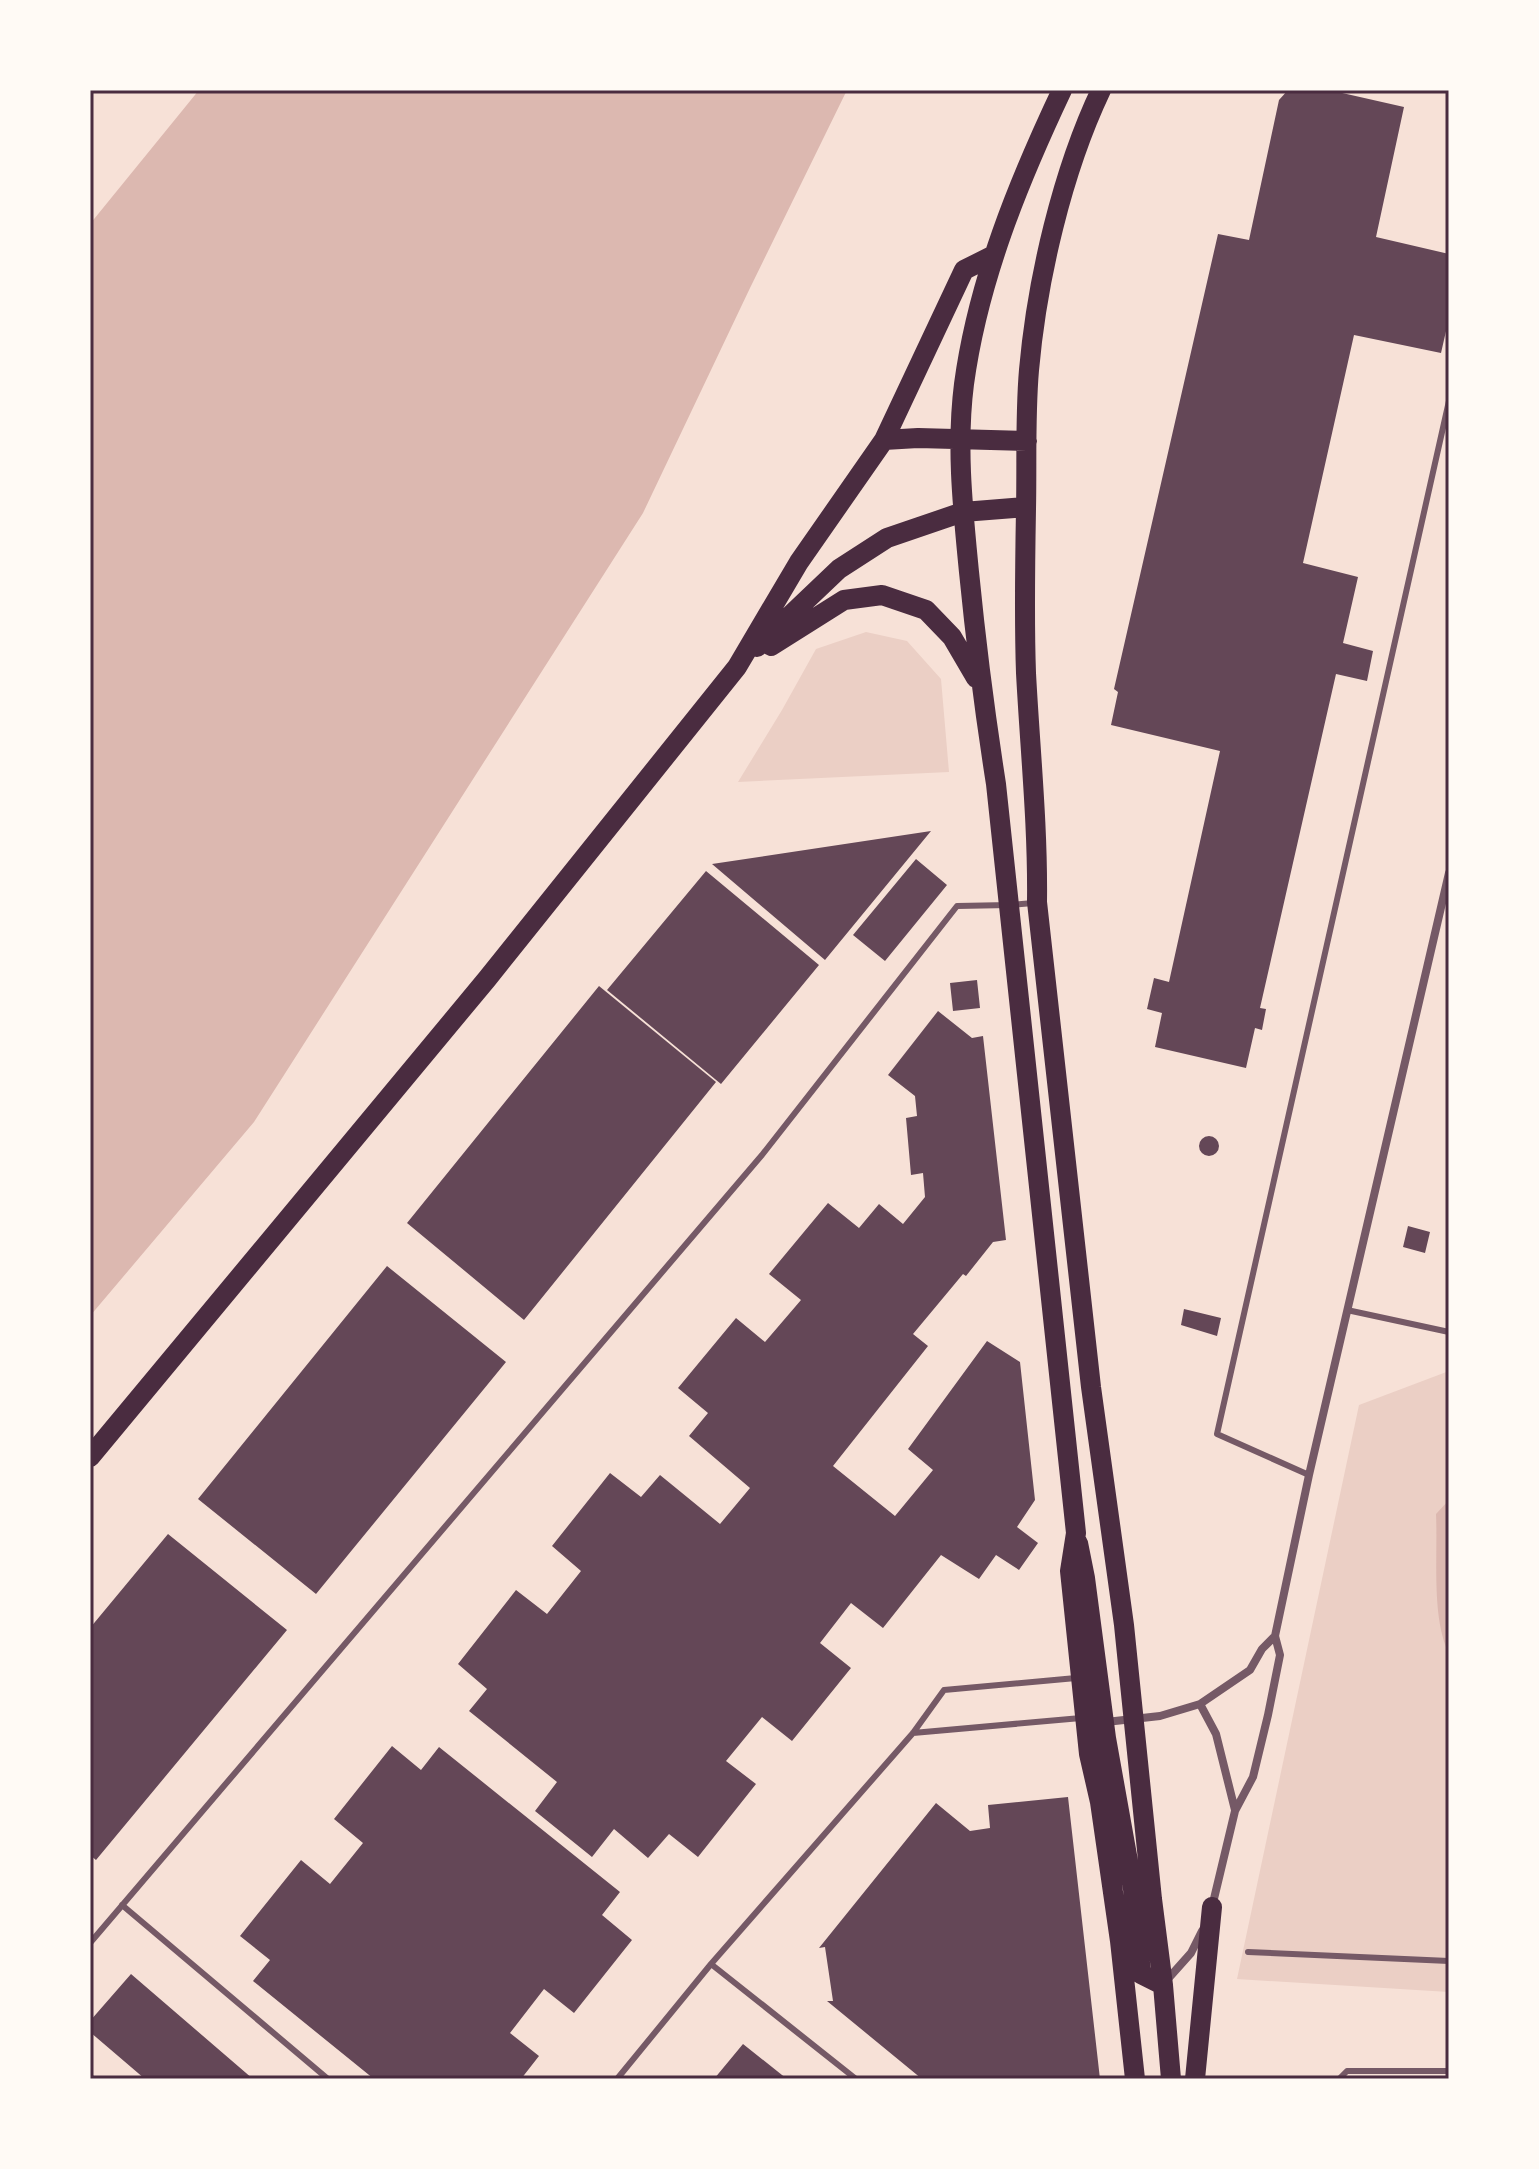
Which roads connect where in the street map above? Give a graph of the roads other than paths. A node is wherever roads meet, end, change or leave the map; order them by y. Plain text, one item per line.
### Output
1 (1062, 90) edge
2 (1101, 90) edge
3 (994, 255) junction
4 (1449, 401) edge
5 (960, 439) junction
6 (884, 440) junction
7 (1027, 441) junction
8 (1026, 507) junction
9 (963, 512) junction
10 (737, 667) junction
11 (981, 687) junction
12 (1449, 873) edge
13 (1037, 902) junction
14 (1009, 905) junction
15 (1347, 1310) junction
16 (1449, 1332) edge
17 (90, 1457) edge
18 (1309, 1475) junction
19 (1076, 1533) junction
20 (1275, 1636) junction
21 (1081, 1678) junction
22 (1200, 1704) junction
23 (1134, 1719) junction
24 (1095, 1720) junction
25 (913, 1733) junction
26 (1235, 1811) junction
27 (122, 1905) junction
28 (1212, 1907) junction
29 (90, 1943) edge
30 (1248, 1952) dead end
31 (1449, 1961) edge
32 (711, 1964) junction
33 (1163, 1985) junction
34 (1449, 2071) edge
35 (328, 2079) edge
36 (617, 2079) edge
37 (856, 2079) edge
38 (1135, 2079) edge
39 (1171, 2079) edge
40 (1195, 2079) edge
41 (1339, 2079) edge

1 - 3 main road
2 - 7 main road
3 - 5 main road
3 - 6 main road
4 - 18 lane
5 - 6 main road
5 - 7 main road
5 - 9 main road
6 - 10 main road
7 - 8 main road
8 - 9 main road
8 - 13 main road
9 - 10 main road
9 - 11 main road
10 - 11 main road
10 - 17 main road
11 - 14 main road
12 - 15 street
13 - 14 lane
13 - 23 main road
14 - 19 main road
14 - 27 lane
15 - 16 lane
15 - 18 street
18 - 20 street
19 - 21 main road
19 - 24 main road
20 - 22 street
20 - 26 street
21 - 24 main road
21 - 25 lane
22 - 23 street
22 - 26 street
23 - 24 street
23 - 33 main road
24 - 25 lane
24 - 33 main road
24 - 38 main road
25 - 32 lane
26 - 28 street
27 - 29 lane
27 - 35 lane
28 - 33 street
28 - 40 main road
30 - 31 lane
32 - 36 lane
32 - 37 lane
33 - 39 main road
34 - 41 lane

